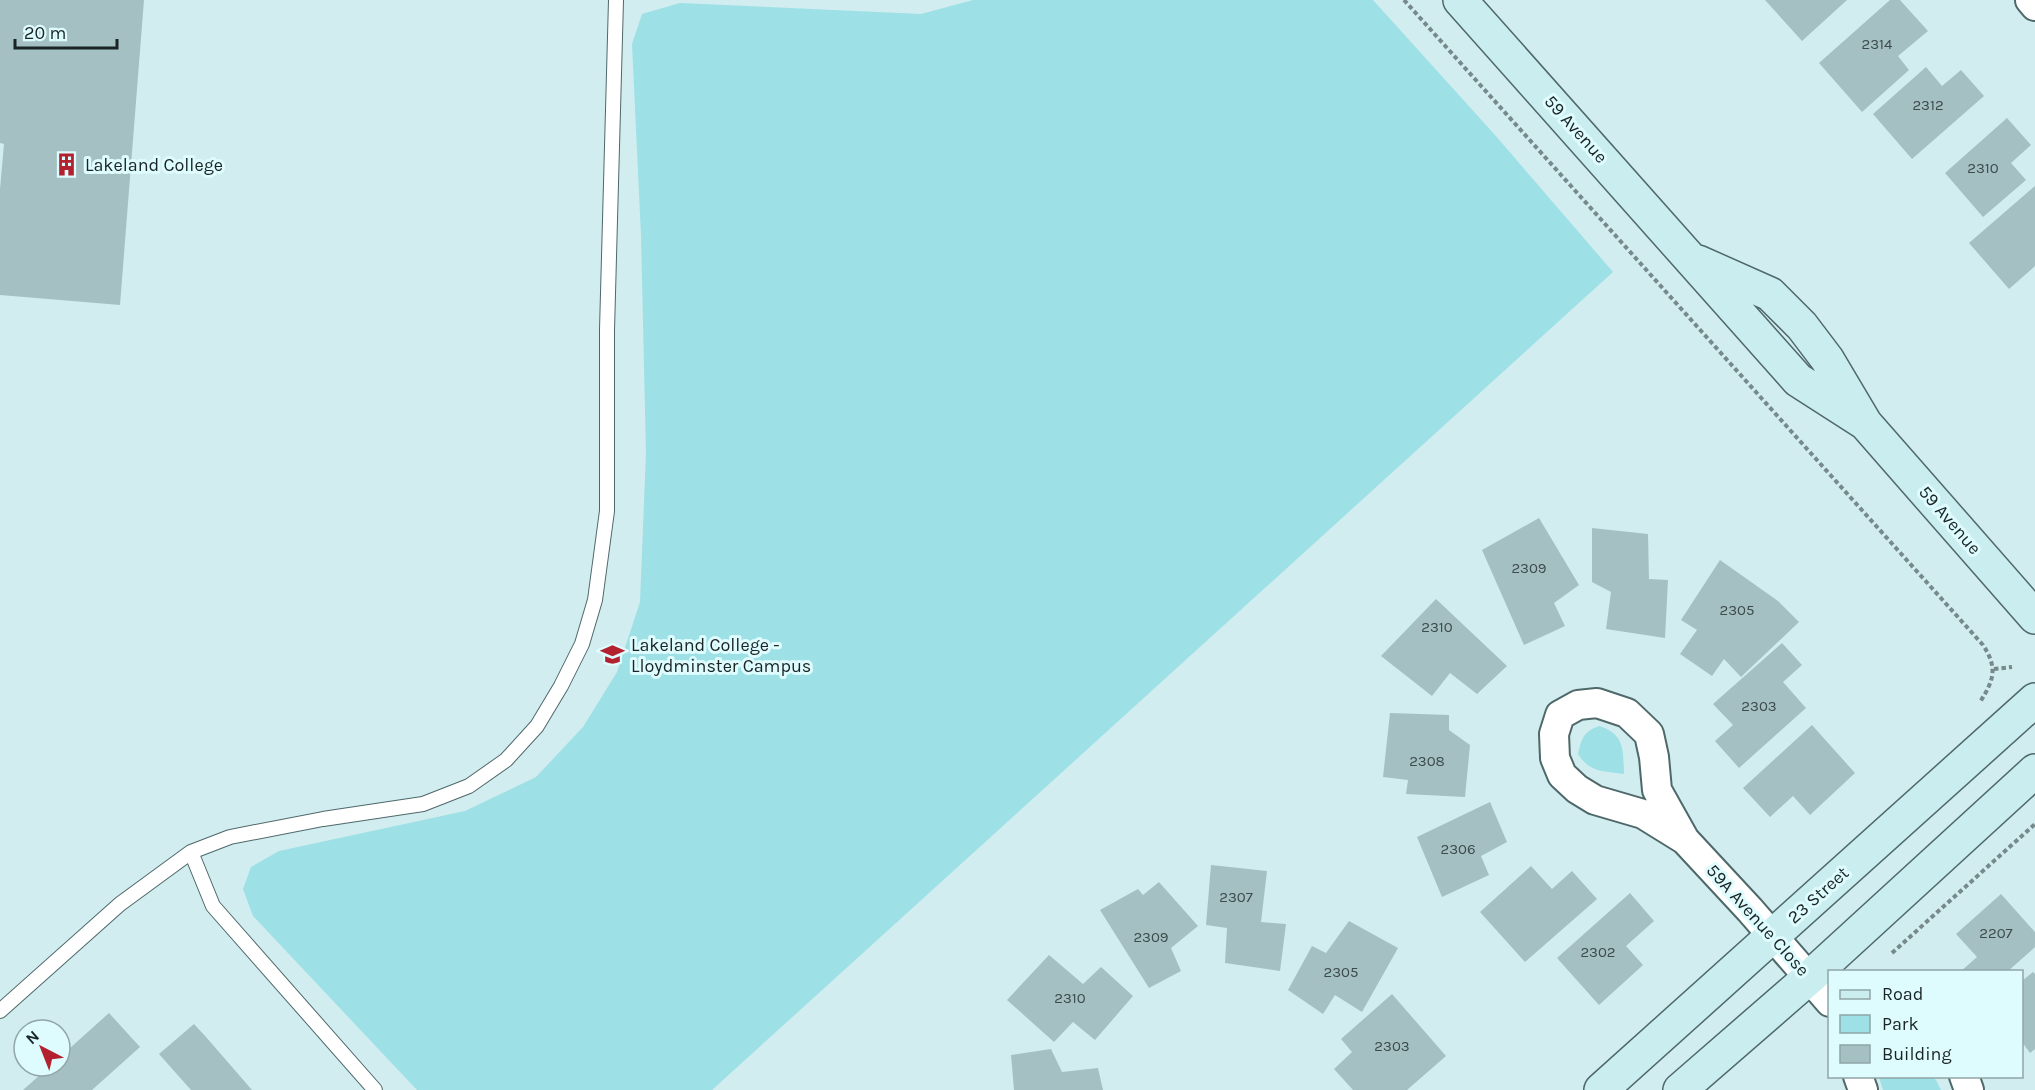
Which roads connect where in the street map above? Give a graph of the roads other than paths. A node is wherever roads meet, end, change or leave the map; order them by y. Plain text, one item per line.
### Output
1 (616, 0) edge
2 (1460, 0) edge
3 (2030, 0) edge
4 (2035, 6) edge
5 (2035, 617) edge
6 (2035, 700) edge
7 (2035, 771) edge
8 (1685, 840) junction
9 (191, 852) junction
10 (1773, 936) junction
11 (1839, 970) edge
12 (1820, 989) edge
13 (0, 1011) edge
14 (375, 1090) edge
15 (1601, 1090) edge
16 (1680, 1090) edge

1 - 9 lane
2 - 5 street, 59 Avenue
3 - 4 street
6 - 10 street, 23 Street
7 - 11 street
8 - 8 street, 59A Avenue Close
8 - 10 street, 59A Avenue Close
9 - 13 lane
9 - 14 lane
10 - 12 street, 59A Avenue Close
10 - 15 street, 23 Street
12 - 16 street

